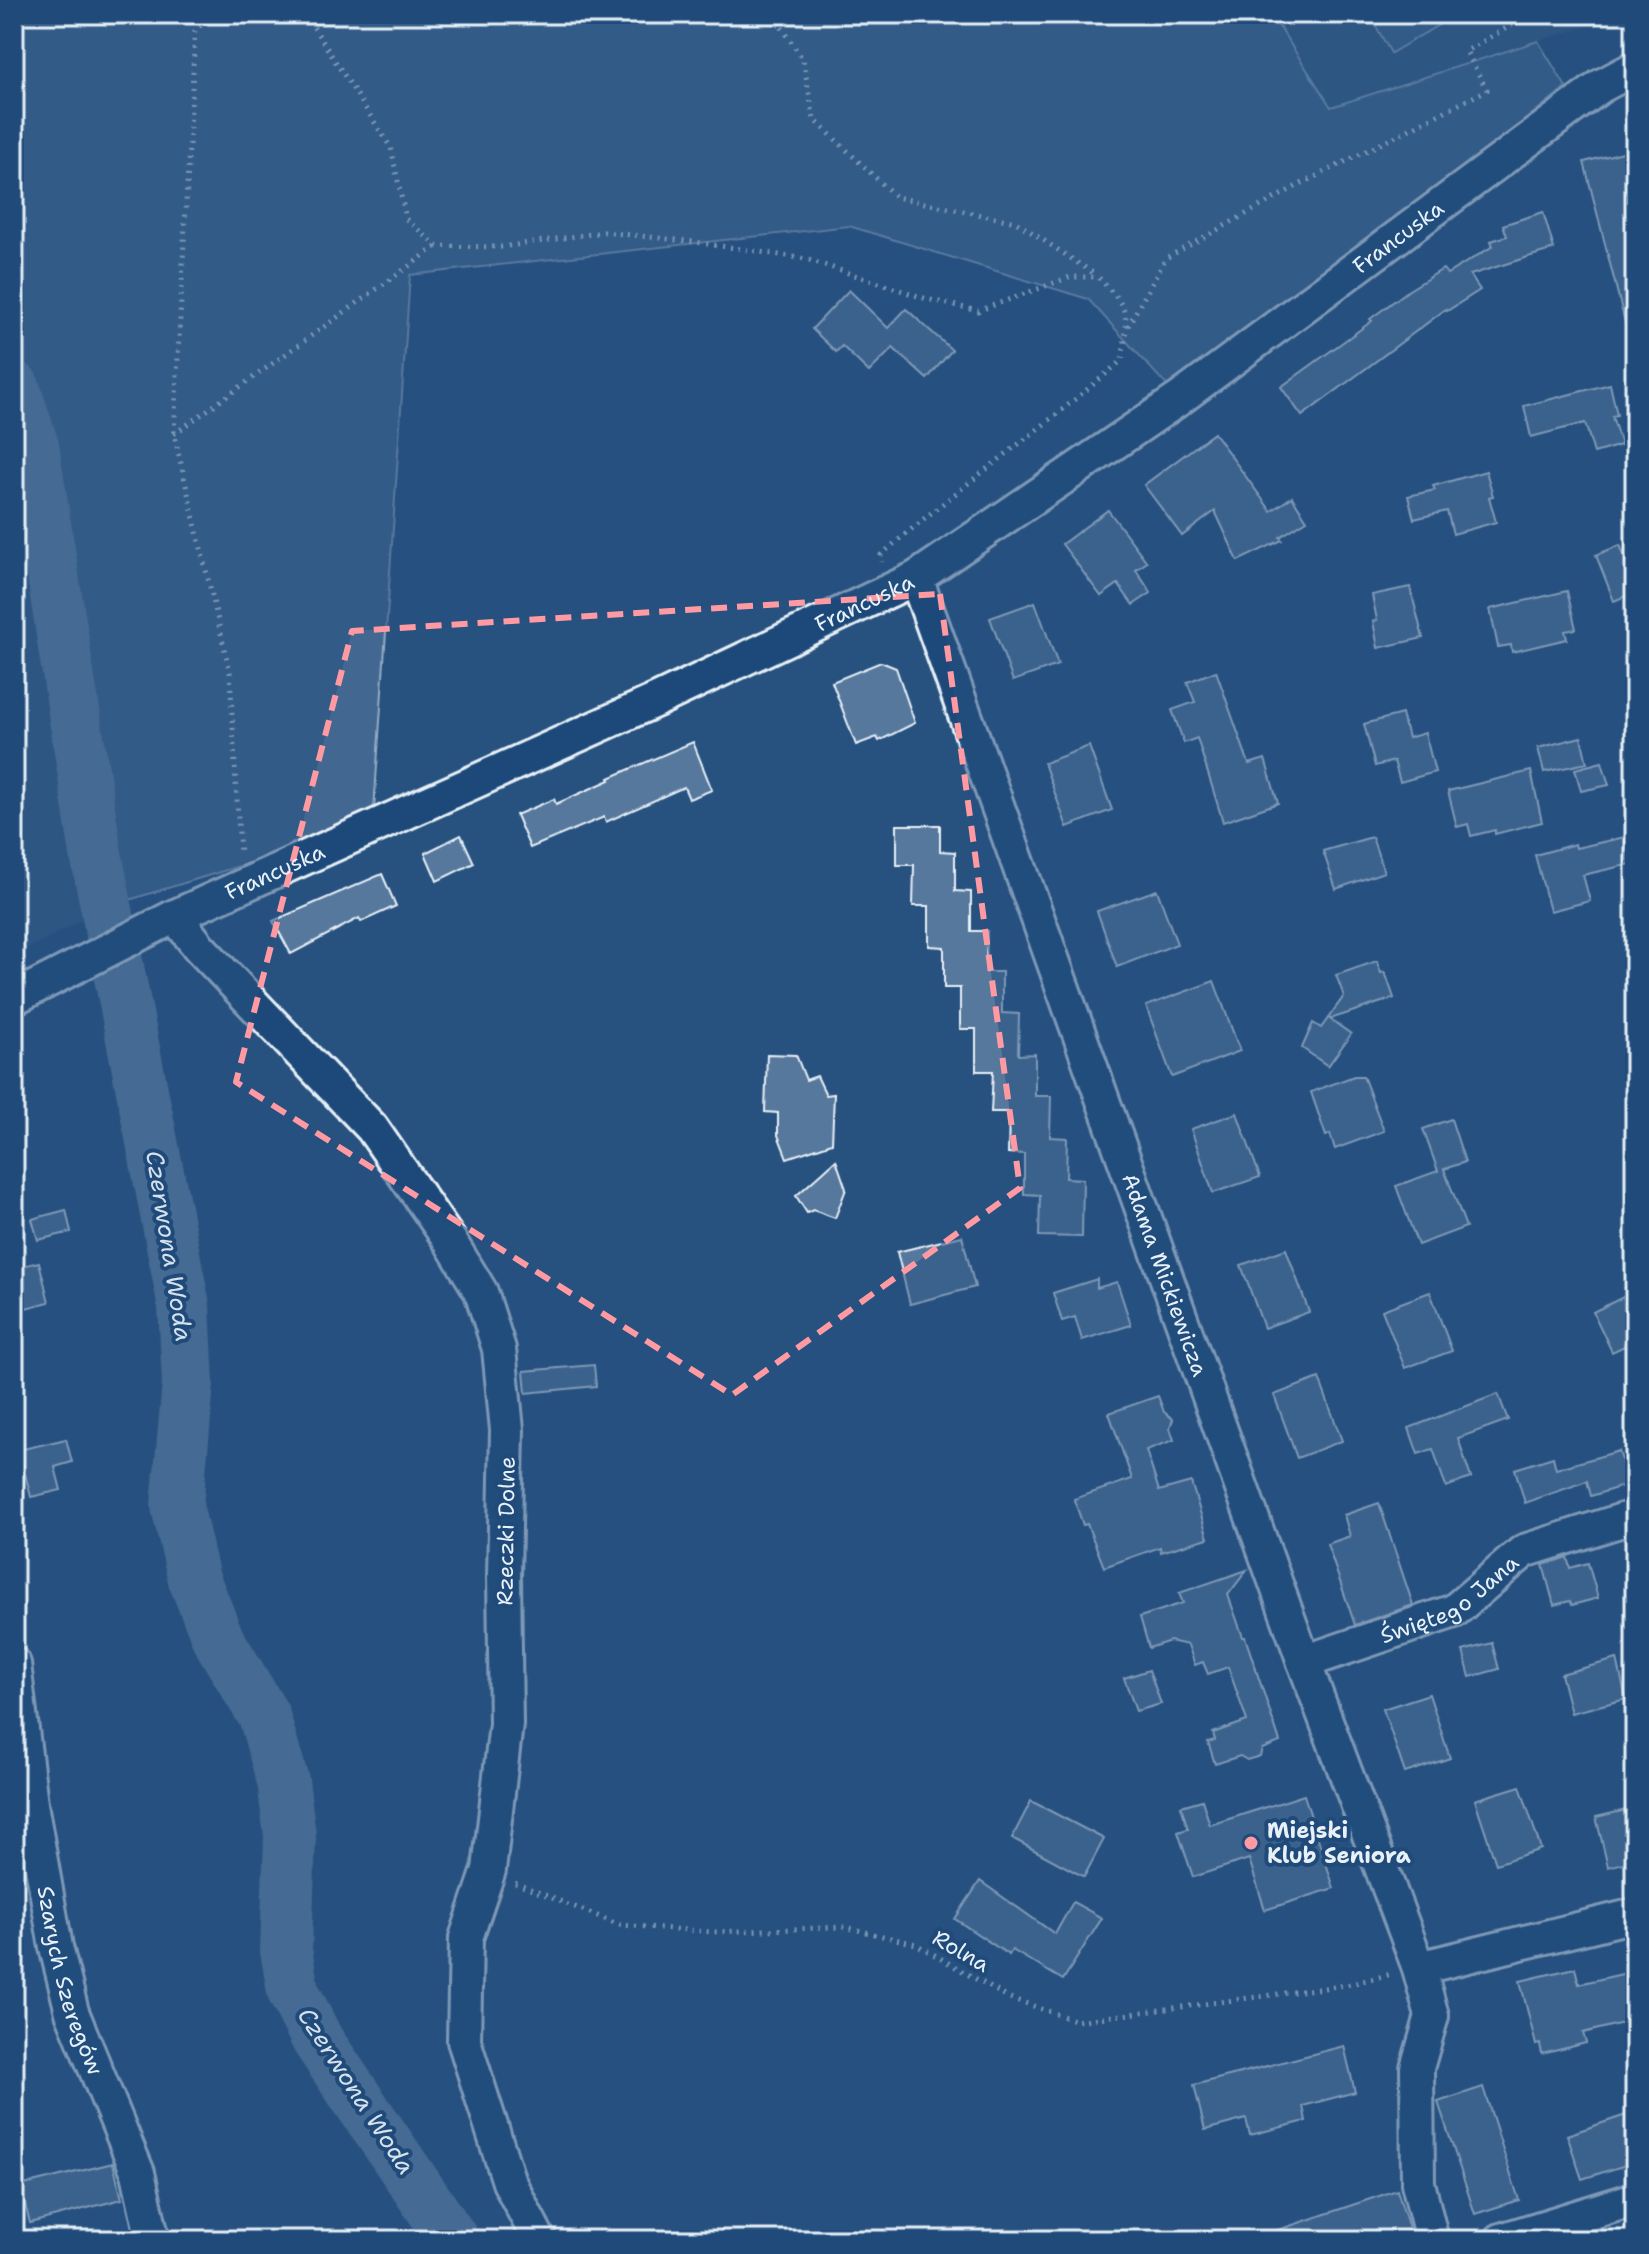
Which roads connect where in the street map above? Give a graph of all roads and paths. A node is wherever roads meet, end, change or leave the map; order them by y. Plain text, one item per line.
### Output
1 (212, 14) edge
2 (305, 14) edge
3 (773, 14) edge
4 (1531, 14) edge
5 (1635, 68) edge
6 (437, 246) junction
7 (1098, 277) junction
8 (1127, 327) junction
9 (174, 434) junction
10 (902, 584) junction
11 (241, 885) junction
12 (175, 916) junction
13 (22, 994) edge
14 (1635, 1516) edge
15 (1304, 1662) junction
16 (14, 1664) edge
17 (22, 1806) edge
18 (489, 1870) junction
19 (1635, 1915) edge
20 (1419, 1968) junction
21 (1635, 2199) edge
22 (153, 2240) edge
23 (539, 2240) edge
24 (1432, 2240) edge
25 (1501, 2240) edge

1 - 9 path
2 - 6 path
3 - 7 path
4 - 8 path
5 - 10 street, Francuska
6 - 7 path
6 - 9 path
7 - 8 path
8 - 10 path
9 - 11 path
10 - 11 street, Francuska
10 - 15 street, Adama Mickiewicza
11 - 12 street, Francuska
12 - 13 street, Francuska
12 - 18 street, Rzeczki Dolne
14 - 15 street, Świętego Jana
15 - 20 street, Adama Mickiewicza
16 - 17 street, Szarych Szeregów
17 - 22 street, Szarych Szeregów
18 - 20 path, Rolna
18 - 23 street, Rzeczki Dolne
19 - 20 street
20 - 24 street, Adama Mickiewicza
21 - 25 street

